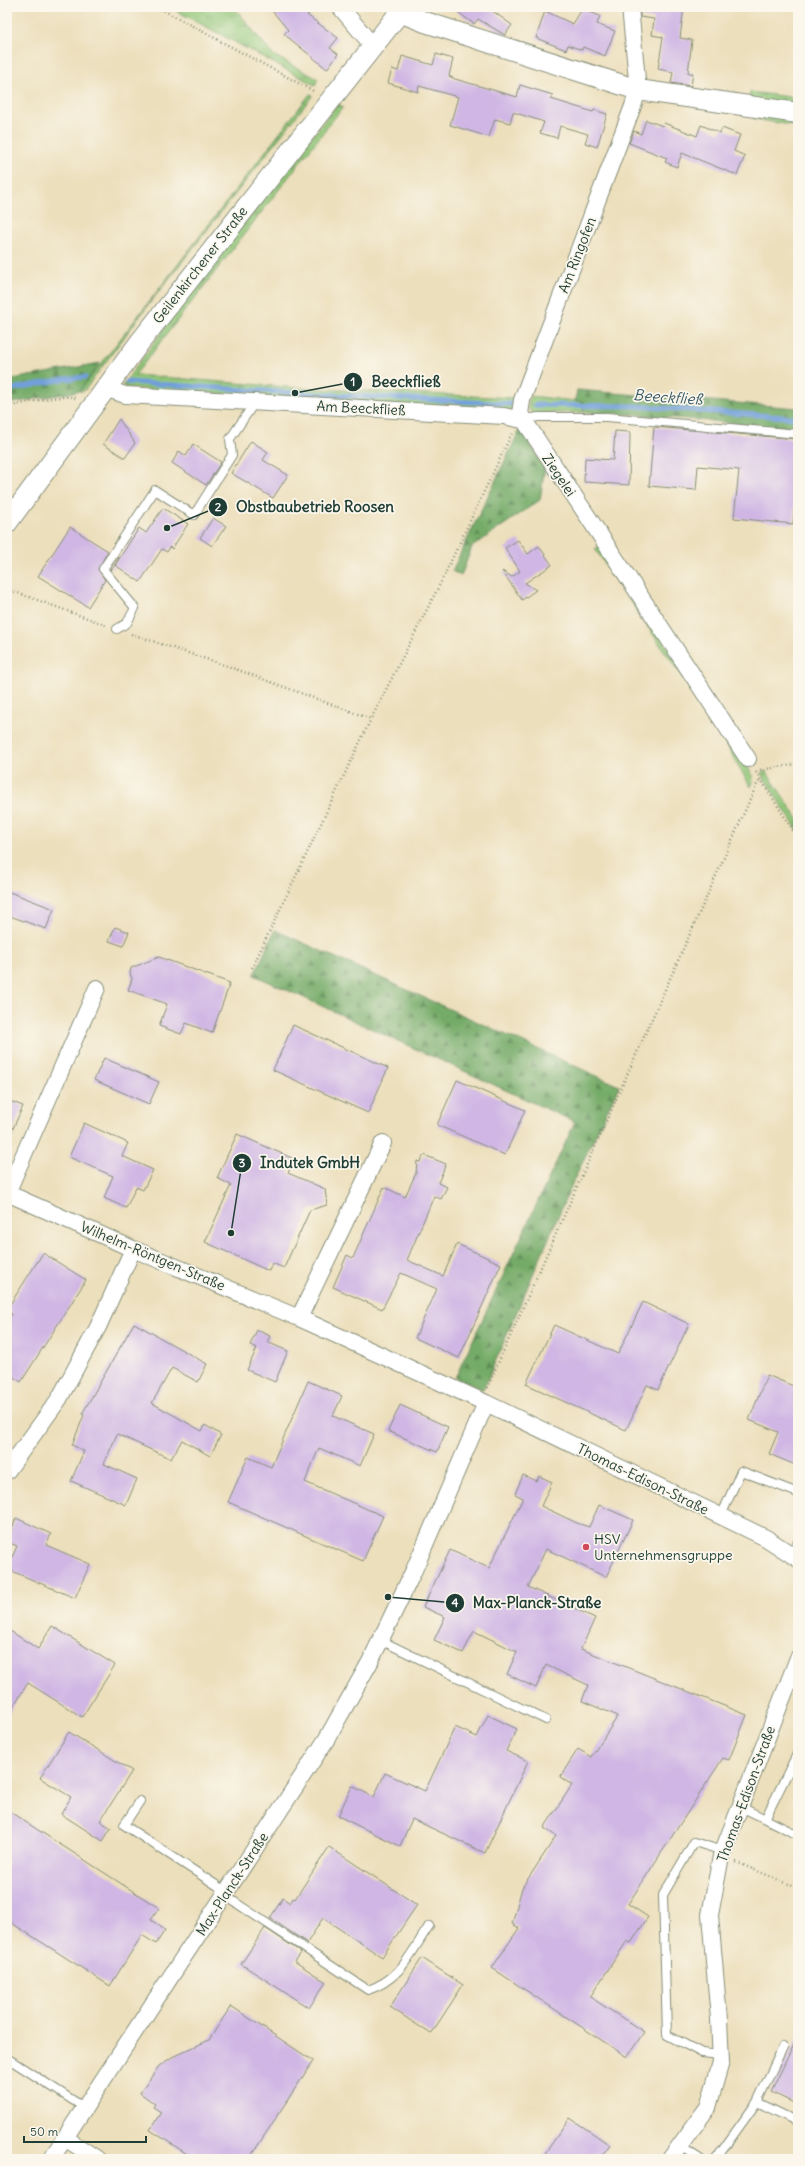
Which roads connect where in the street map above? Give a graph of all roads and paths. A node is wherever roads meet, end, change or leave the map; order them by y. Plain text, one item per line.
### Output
1 (157, 7) edge
2 (340, 7) edge
3 (630, 7) edge
4 (402, 9) edge
5 (373, 46) junction
6 (638, 90) junction
7 (329, 100) junction
8 (798, 113) edge
9 (105, 388) junction
10 (79, 400) dead end
11 (255, 402) junction
12 (7, 406) edge
13 (522, 420) junction
14 (798, 434) edge
15 (7, 523) edge
16 (7, 589) edge
17 (117, 629) junction
18 (371, 719) junction
19 (798, 764) edge
20 (752, 765) junction
21 (761, 780) junction
22 (798, 838) edge
23 (252, 968) dead end
24 (97, 988) dead end
25 (383, 1143) dead end
26 (7, 1193) edge
27 (133, 1250) junction
28 (299, 1318) junction
29 (484, 1402) junction
30 (7, 1471) edge
31 (798, 1493) edge
32 (721, 1516) junction
33 (796, 1551) edge
34 (380, 1640) junction
35 (798, 1658) edge
36 (546, 1720) dead end
37 (798, 1752) edge
38 (140, 1801) dead end
39 (739, 1806) junction
40 (765, 1819) junction
41 (798, 1835) edge
42 (722, 1853) junction
43 (798, 1888) edge
44 (226, 1893) junction
45 (429, 1926) dead end
46 (783, 2047) dead end
47 (720, 2054) junction
48 (7, 2058) edge
49 (757, 2102) junction
50 (85, 2108) junction
51 (798, 2122) edge
52 (65, 2138) junction
53 (675, 2153) edge
54 (51, 2159) edge
55 (98, 2159) edge
56 (700, 2159) edge
57 (716, 2159) edge

1 - 7 path
2 - 5 street
3 - 6 street, Am Ringofen
4 - 5 street, Geilenkirchener Straße
4 - 6 street
5 - 7 street, Geilenkirchener Straße
6 - 8 street
6 - 13 street, Am Ringofen
7 - 9 street, Geilenkirchener Straße
9 - 11 street, Am Beeckfließ
9 - 15 street, Geilenkirchener Straße
10 - 12 path
11 - 13 street, Am Beeckfließ
11 - 17 lane
13 - 14 lane
13 - 18 path
13 - 20 street, Ziegelei
16 - 17 path
17 - 18 path
18 - 23 path
19 - 20 path
20 - 21 path
21 - 22 path
21 - 29 path
24 - 26 street, Wilhelm-Röntgen-Straße
25 - 28 street
26 - 27 street, Wilhelm-Röntgen-Straße
27 - 28 street, Wilhelm-Röntgen-Straße
27 - 30 street
28 - 29 street, Wilhelm-Röntgen-Straße
29 - 32 street, Thomas-Edison-Straße
29 - 34 street, Max-Planck-Straße
31 - 32 lane
32 - 33 street, Thomas-Edison-Straße
34 - 36 lane
34 - 44 street, Max-Planck-Straße
35 - 39 street, Thomas-Edison-Straße
37 - 40 lane
38 - 44 lane
39 - 40 lane
39 - 42 street, Thomas-Edison-Straße
40 - 41 lane
42 - 43 path
42 - 47 street, Thomas-Edison-Straße
42 - 47 lane
44 - 45 lane
44 - 50 street, Max-Planck-Straße
46 - 49 lane
47 - 53 street, Thomas-Edison-Straße
48 - 50 lane
49 - 51 lane
49 - 57 lane
50 - 52 street, Max-Planck-Straße
52 - 54 street, Max-Planck-Straße
52 - 55 street
53 - 56 lane

